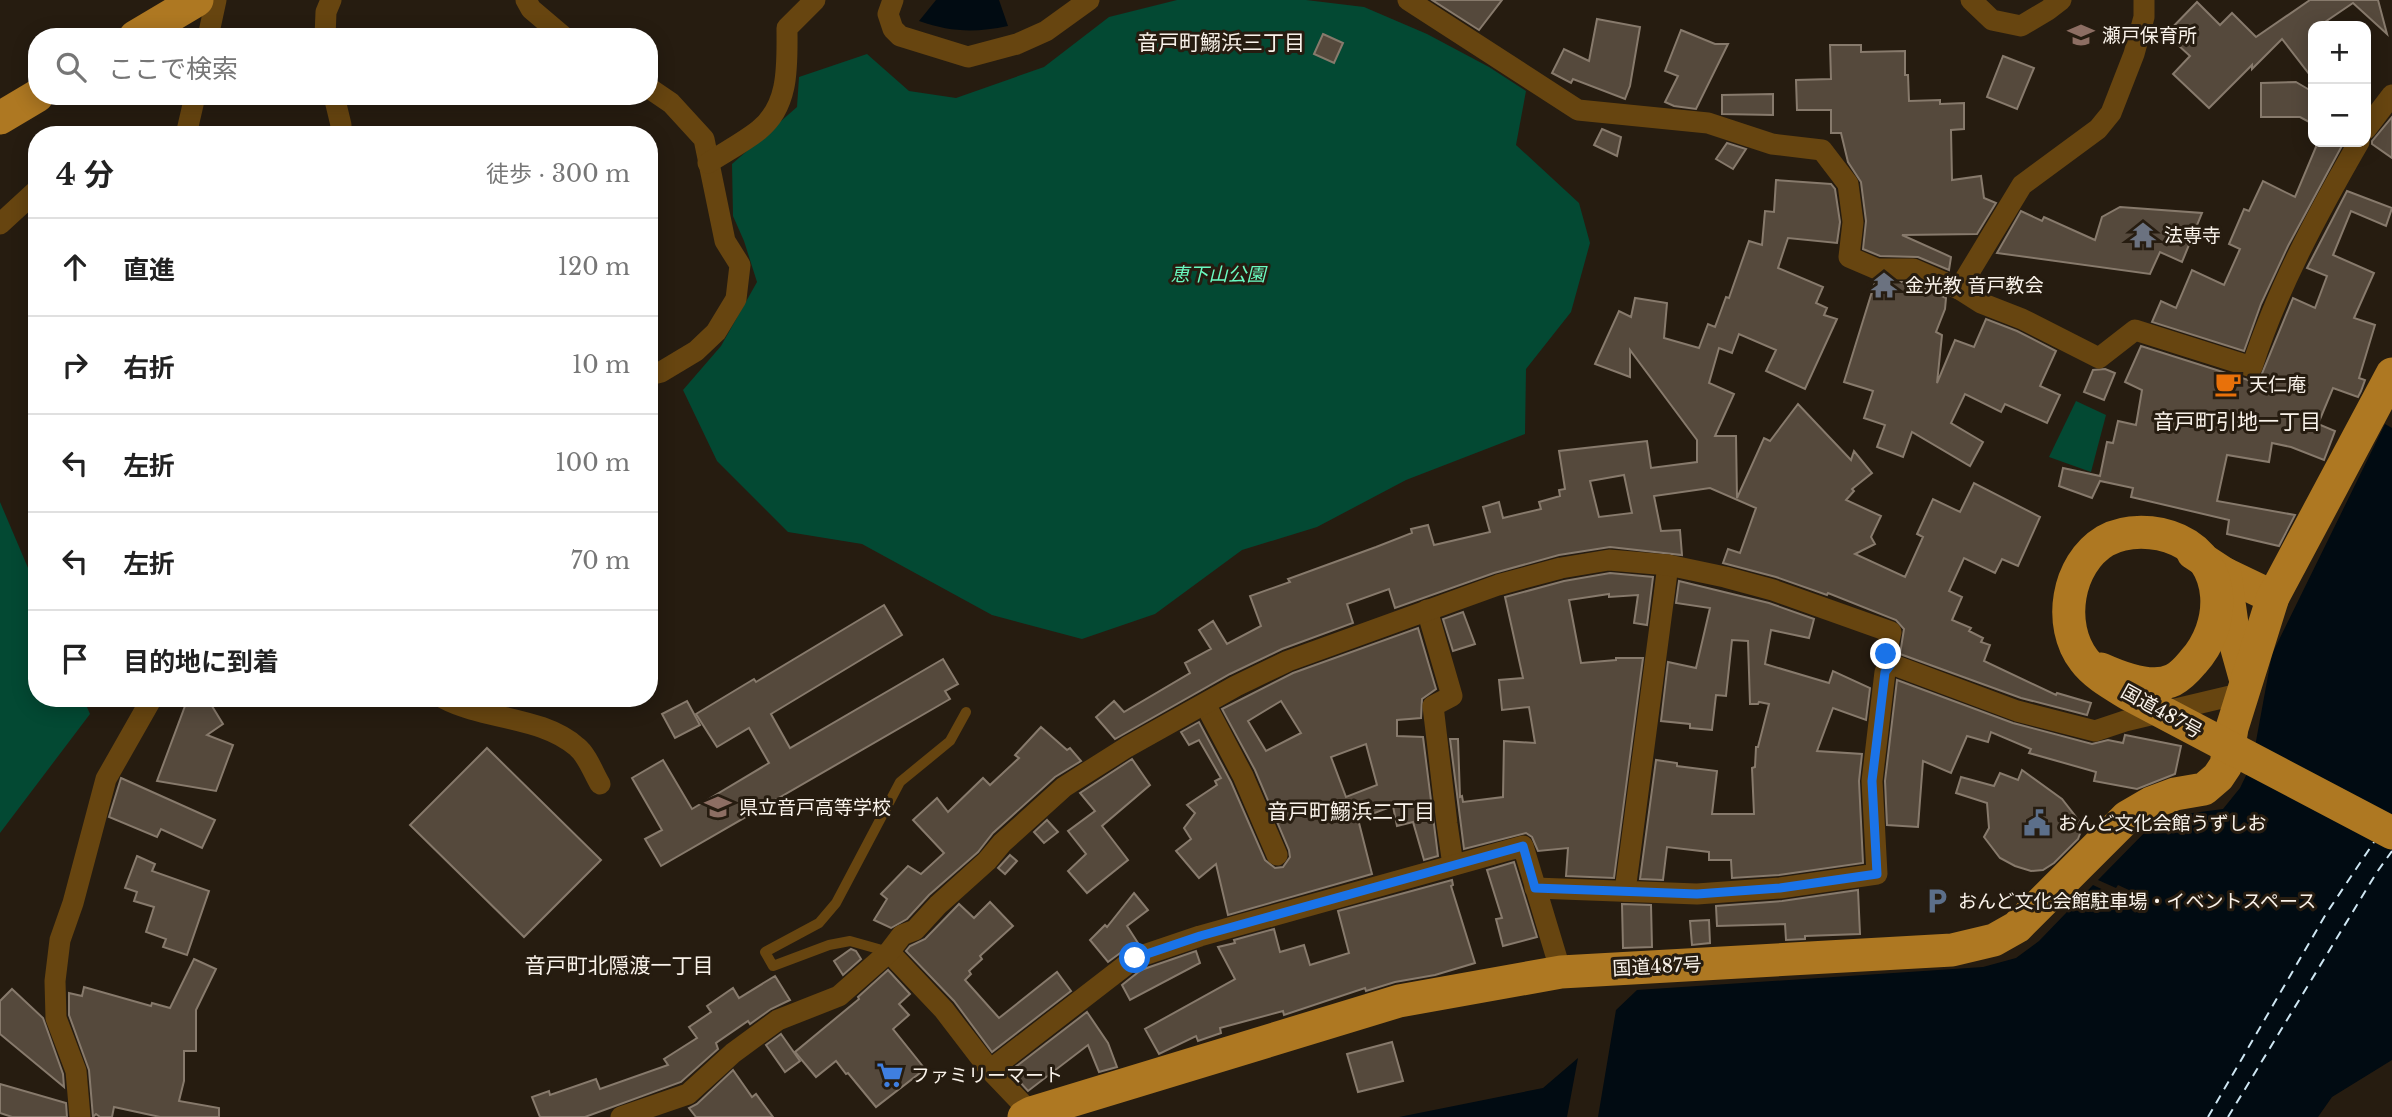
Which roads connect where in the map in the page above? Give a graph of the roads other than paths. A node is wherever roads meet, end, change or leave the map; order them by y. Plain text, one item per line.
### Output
1 (197, 0) edge
2 (216, 0) edge
3 (331, 0) edge
4 (526, 0) edge
5 (815, 0) edge
6 (893, 0) edge
7 (1089, 0) edge
8 (1408, 0) edge
9 (1971, 0) edge
10 (2061, 0) edge
11 (2144, 0) edge
12 (150, 28) edge
13 (210, 28) edge
14 (325, 28) edge
15 (553, 28) edge
16 (658, 94) edge
17 (2392, 95) edge
18 (28, 101) edge
19 (193, 105) edge
20 (336, 105) edge
21 (0, 117) edge
22 (2371, 122) edge
23 (188, 126) edge
24 (341, 126) edge
25 (2356, 147) edge
26 (708, 163) junction
27 (28, 199) edge
28 (0, 225) edge
29 (1959, 289) junction
30 (658, 373) edge
31 (2392, 374) edge
32 (1668, 565) junction
33 (2225, 574) junction
34 (2273, 597) junction
35 (1427, 610) junction
36 (1891, 664) junction
37 (2244, 687) junction
38 (1205, 704) junction
39 (147, 707) edge
40 (459, 707) edge
41 (966, 712) dead end
42 (600, 784) dead end
43 (2392, 834) edge
44 (1277, 855) dead end
45 (1453, 865) junction
46 (1535, 888) junction
47 (1625, 891) junction
48 (889, 952) junction
49 (1561, 972) junction
50 (990, 1070) junction
51 (1027, 1115) edge
52 (80, 1117) edge
53 (621, 1117) edge

1 - 12 highway
2 - 13 street
3 - 14 street
4 - 15 street
5 - 26 street
6 - 7 street
8 - 29 street
9 - 10 street
11 - 29 street
16 - 26 street
17 - 22 street
18 - 21 highway
19 - 23 street
20 - 24 street
25 - 29 street
26 - 30 street
27 - 28 street
31 - 34 highway, 国道487号
32 - 35 street
32 - 36 street
32 - 47 street
33 - 34 highway, 国道487号
33 - 37 highway
33 - 43 highway, 国道487号, bridge
34 - 37 highway, 国道487号
35 - 38 street
35 - 45 street
36 - 37 street
36 - 47 street
37 - 49 highway, 国道487号
38 - 44 street
38 - 48 street
39 - 52 street
40 - 42 street
41 - 48 lane
45 - 46 street
45 - 50 street
46 - 47 street
46 - 49 street
48 - 50 street
48 - 53 street
49 - 51 highway, 国道487号
50 - 51 street

